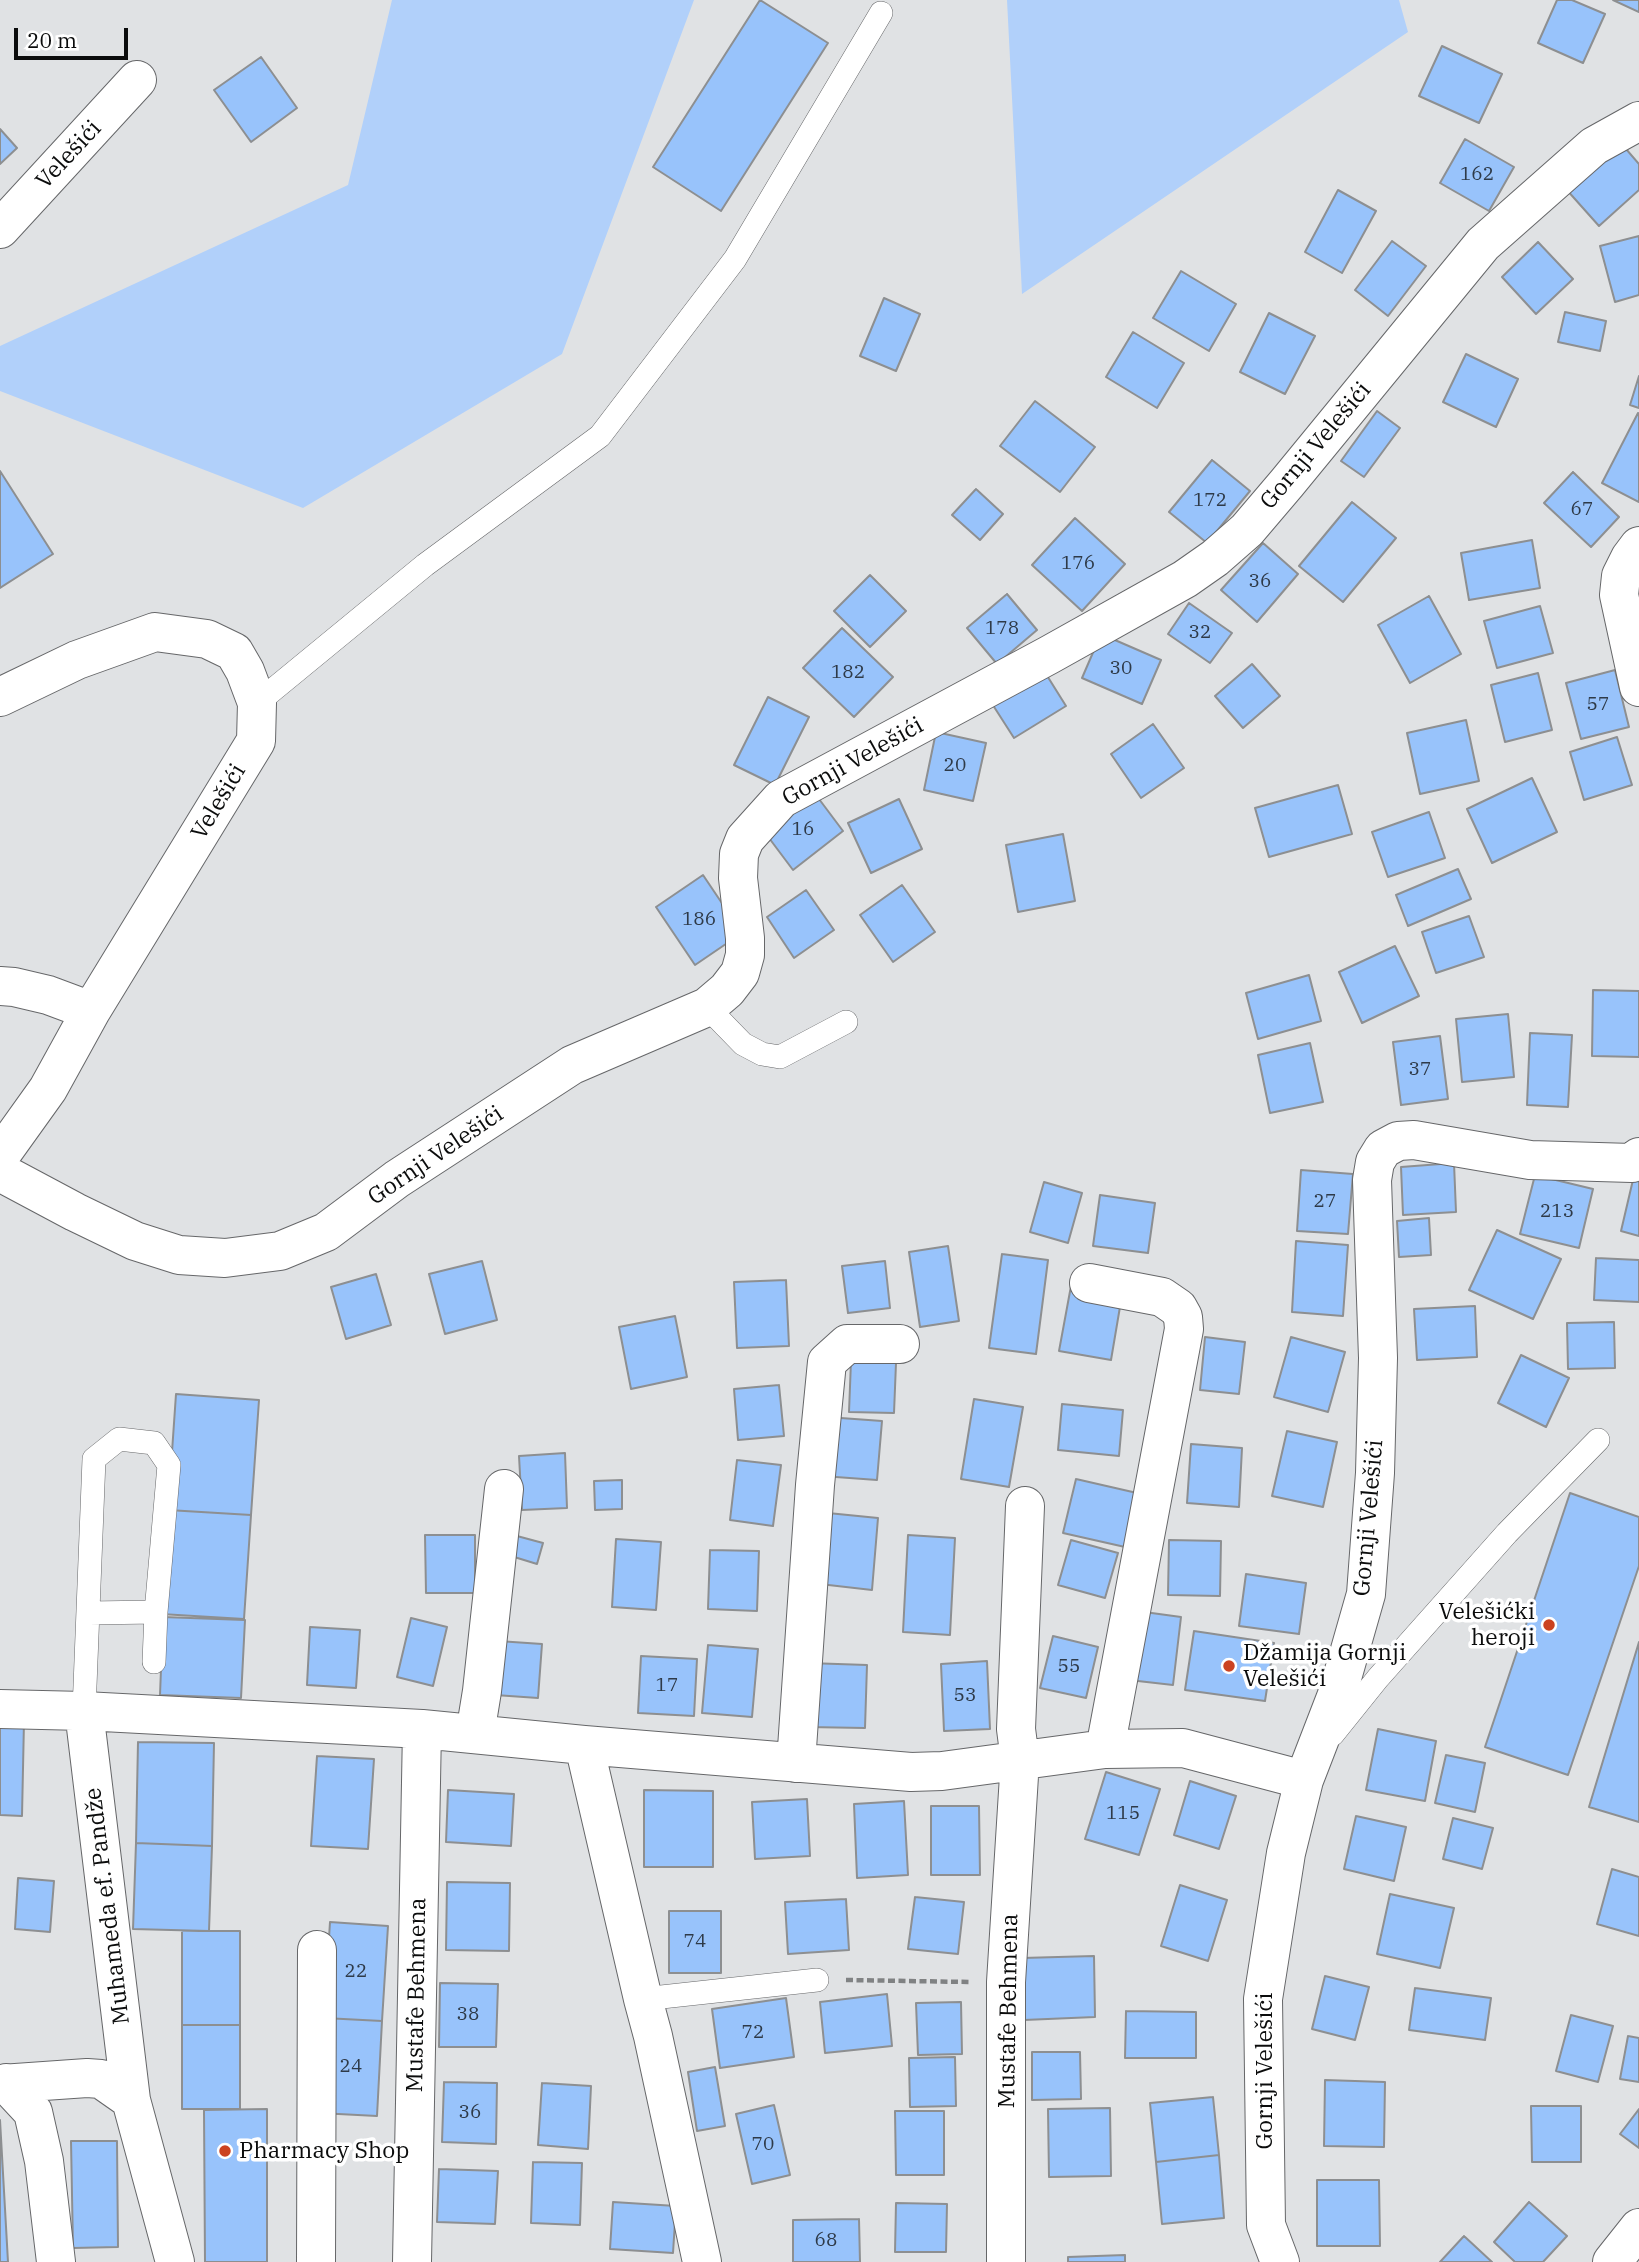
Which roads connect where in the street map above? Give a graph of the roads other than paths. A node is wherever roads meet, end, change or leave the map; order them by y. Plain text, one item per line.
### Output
1 (881, 13) dead end
2 (137, 80) dead end
3 (1639, 121) edge
4 (0, 229) edge
5 (1639, 546) edge
6 (1639, 687) edge
7 (0, 697) edge
8 (257, 703) junction
9 (0, 986) edge
10 (707, 1007) junction
11 (91, 1011) junction
12 (846, 1022) dead end
13 (0, 1156) edge
14 (1639, 1157) edge
15 (0, 1171) edge
16 (1089, 1283) dead end
17 (900, 1344) dead end
18 (1598, 1440) dead end
19 (504, 1489) dead end
20 (1025, 1506) dead end
21 (89, 1612) junction
22 (156, 1612) junction
23 (154, 1662) dead end
24 (0, 1709) edge
25 (84, 1711) junction
26 (422, 1729) junction
27 (475, 1734) junction
28 (584, 1745) junction
29 (1105, 1749) junction
30 (1020, 1760) junction
31 (796, 1763) junction
32 (1309, 1768) junction
33 (317, 1950) dead end
34 (817, 1980) road end
35 (643, 1999) junction
36 (3, 2083) edge
37 (131, 2101) junction
38 (1639, 2228) edge
39 (56, 2262) edge
40 (174, 2262) edge
41 (316, 2262) edge
42 (412, 2262) edge
43 (702, 2262) edge
44 (1006, 2262) edge
45 (1280, 2262) edge
46 (1612, 2262) edge

1 - 8 lane
2 - 4 street, Velešići
3 - 10 street, Gornji Velešići
5 - 6 street
7 - 8 street, Velešići
8 - 11 street, Velešići
9 - 11 street
10 - 12 lane
10 - 15 street, Gornji Velešići
11 - 13 street, Velešići
14 - 32 street, Gornji Velešići
16 - 29 street
17 - 31 street
18 - 32 lane
19 - 27 street
20 - 30 street, Mustafe Behmena
21 - 22 lane
21 - 22 lane
21 - 25 lane
22 - 23 lane
24 - 25 street
25 - 26 street
25 - 37 street, Muhameda ef. Pandže
26 - 27 street
26 - 42 street, Mustafe Behmena
27 - 28 street
28 - 31 street
28 - 35 street
29 - 30 street
29 - 32 street
30 - 31 street
30 - 44 street, Mustafe Behmena
32 - 45 street, Gornji Velešići
33 - 41 street
34 - 35 lane
35 - 43 street
36 - 37 street
36 - 39 street
37 - 40 street, Muhameda ef. Pandže
38 - 46 street

